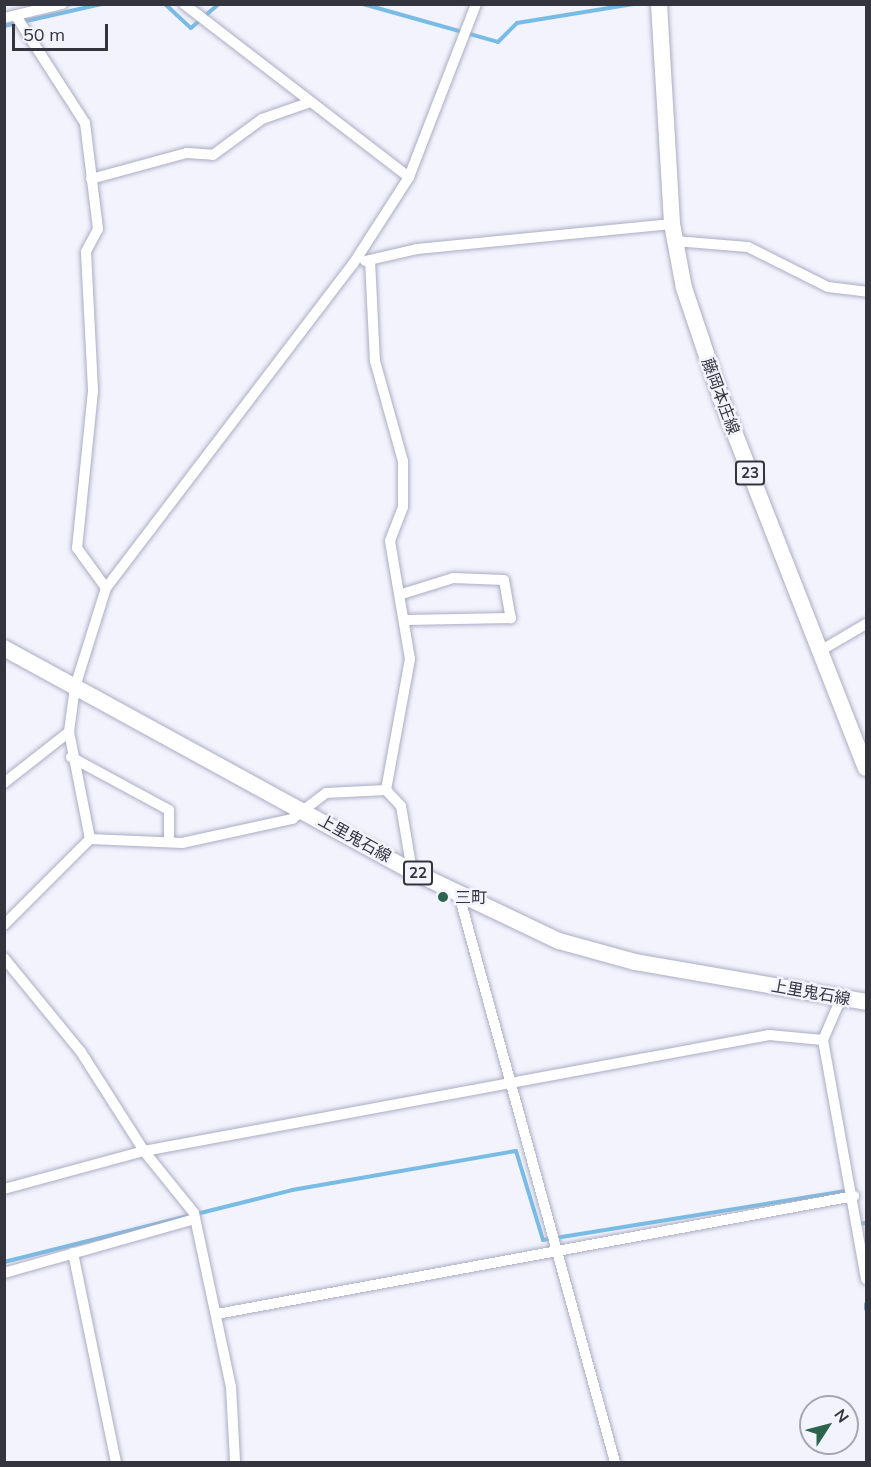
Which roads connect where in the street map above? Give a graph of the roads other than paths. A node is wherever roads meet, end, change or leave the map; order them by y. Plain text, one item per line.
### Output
1 (62, 4) edge
2 (184, 4) edge
3 (476, 4) edge
4 (659, 4) edge
5 (16, 16) junction
6 (4, 18) edge
7 (308, 103) junction
8 (409, 177) junction
9 (90, 179) junction
10 (674, 233) junction
11 (370, 260) junction
12 (353, 264) junction
13 (867, 292) edge
14 (106, 588) junction
15 (402, 594) junction
16 (406, 620) junction
17 (867, 624) edge
18 (4, 648) edge
19 (820, 651) junction
20 (75, 687) junction
21 (69, 732) junction
22 (71, 757) junction
23 (867, 768) edge
24 (4, 783) edge
25 (386, 790) junction
26 (303, 810) junction
27 (90, 839) junction
28 (169, 842) junction
29 (412, 871) junction
30 (459, 895) junction
31 (4, 925) edge
32 (5, 962) edge
33 (841, 998) junction
34 (867, 1002) edge
35 (823, 1040) junction
36 (509, 1084) junction
37 (144, 1151) junction
38 (4, 1189) edge
39 (854, 1196) junction
40 (195, 1219) junction
41 (558, 1250) junction
42 (73, 1253) junction
43 (4, 1272) edge
44 (867, 1279) edge
45 (217, 1314) junction
46 (116, 1462) edge
47 (236, 1462) edge
48 (615, 1462) edge

1 - 5 street
2 - 7 street
3 - 8 street
4 - 10 main road, 藤岡本庄線 / 23
5 - 6 street
5 - 9 street
7 - 8 street
7 - 9 street
8 - 12 street
9 - 14 street
10 - 11 street
10 - 13 street
10 - 19 main road, 藤岡本庄線 / 23
11 - 12 street
11 - 15 street
12 - 14 street
14 - 20 street
15 - 16 street
15 - 16 street
16 - 25 street
17 - 19 street
18 - 20 main road, 上里鬼石線 / 22
19 - 23 main road, 藤岡本庄線 / 23
20 - 21 street
20 - 26 main road, 上里鬼石線 / 22
21 - 22 street
21 - 24 street
22 - 27 street
22 - 28 street
25 - 26 street
25 - 29 street
26 - 28 street
26 - 29 main road, 上里鬼石線 / 22
27 - 28 street
27 - 31 street
29 - 30 main road, 上里鬼石線 / 22
30 - 33 main road, 上里鬼石線 / 22
30 - 36 street
32 - 37 street
33 - 34 main road, 上里鬼石線 / 22
33 - 35 street
35 - 36 street
35 - 39 street
36 - 37 street
36 - 41 street
37 - 38 street
37 - 40 street
39 - 41 street
39 - 44 street
40 - 42 street
40 - 45 street
41 - 45 street
41 - 48 street
42 - 43 street
42 - 46 street
45 - 47 street

